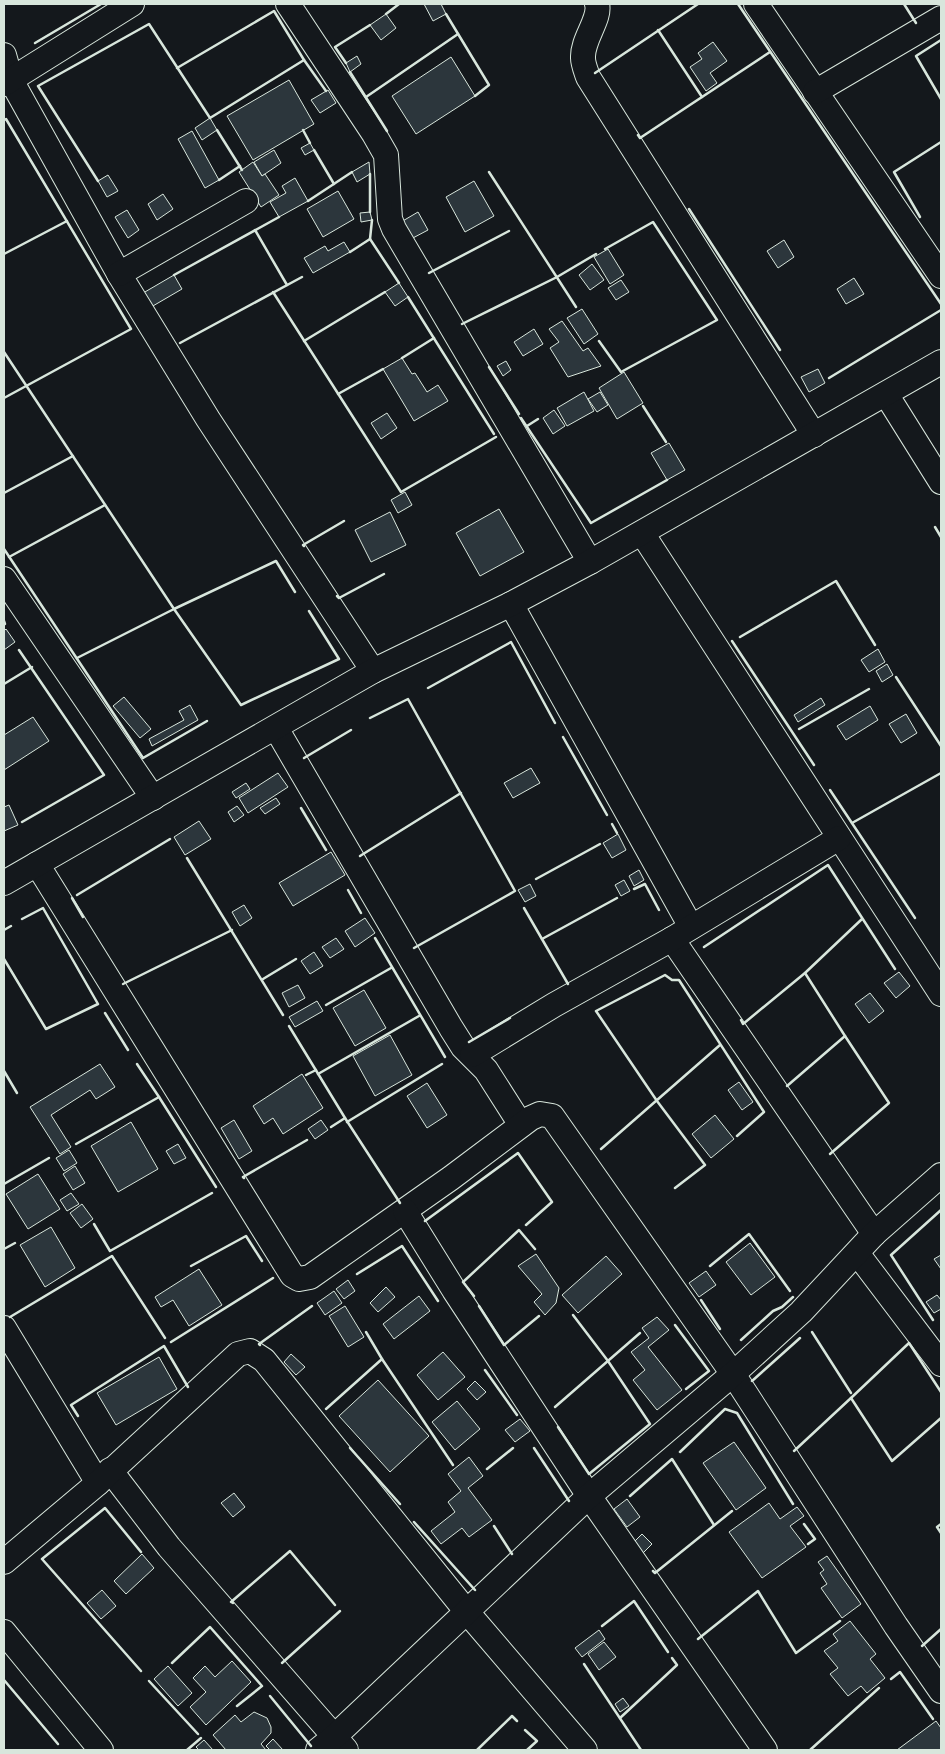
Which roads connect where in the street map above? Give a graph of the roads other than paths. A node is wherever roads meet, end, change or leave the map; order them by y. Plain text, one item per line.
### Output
1 (132, 4) edge
2 (288, 4) edge
3 (597, 4) edge
4 (756, 4) edge
5 (941, 18) edge
6 (4, 55) edge
7 (8, 82) edge
8 (815, 92) junction
9 (246, 201) dead end
10 (119, 274) junction
11 (941, 276) edge
12 (941, 362) edge
13 (886, 394) junction
14 (814, 435) junction
15 (941, 482) edge
16 (642, 533) junction
17 (590, 562) junction
18 (4, 579) edge
19 (511, 604) junction
20 (373, 672) junction
21 (276, 728) junction
22 (153, 798) junction
23 (839, 838) junction
24 (37, 864) junction
25 (4, 883) edge
26 (682, 933) junction
27 (941, 994) edge
28 (472, 1055) junction
29 (521, 1125) junction
30 (941, 1175) edge
31 (405, 1211) junction
32 (874, 1234) junction
33 (858, 1253) junction
34 (4, 1328) edge
35 (941, 1364) edge
36 (733, 1374) junction
37 (104, 1476) junction
38 (588, 1496) junction
39 (4, 1562) edge
40 (467, 1612) junction
41 (4, 1632) edge
42 (941, 1691) edge
43 (333, 1746) edge
44 (101, 1750) edge
45 (585, 1750) edge
46 (764, 1750) edge

1 - 7 street
2 - 17 street
3 - 14 street
4 - 8 street
5 - 8 street
6 - 7 street
7 - 10 street
8 - 11 street
9 - 10 street
10 - 20 street
12 - 13 street
13 - 14 street
13 - 15 street
14 - 16 street
16 - 17 street
16 - 23 street
17 - 19 street
18 - 22 street
19 - 20 street
19 - 26 street
20 - 21 street
21 - 22 street
21 - 28 street
22 - 24 street
23 - 26 street
23 - 27 street
24 - 25 street
24 - 31 street
26 - 28 street
26 - 32 street
28 - 29 street
29 - 31 street
29 - 36 street
30 - 32 street
31 - 38 street
32 - 33 street
33 - 35 street
33 - 36 street
34 - 37 street
36 - 38 street
36 - 42 street
37 - 39 street
37 - 40 street
37 - 43 street
38 - 40 street
38 - 46 street
40 - 43 street
40 - 45 street
41 - 44 street

